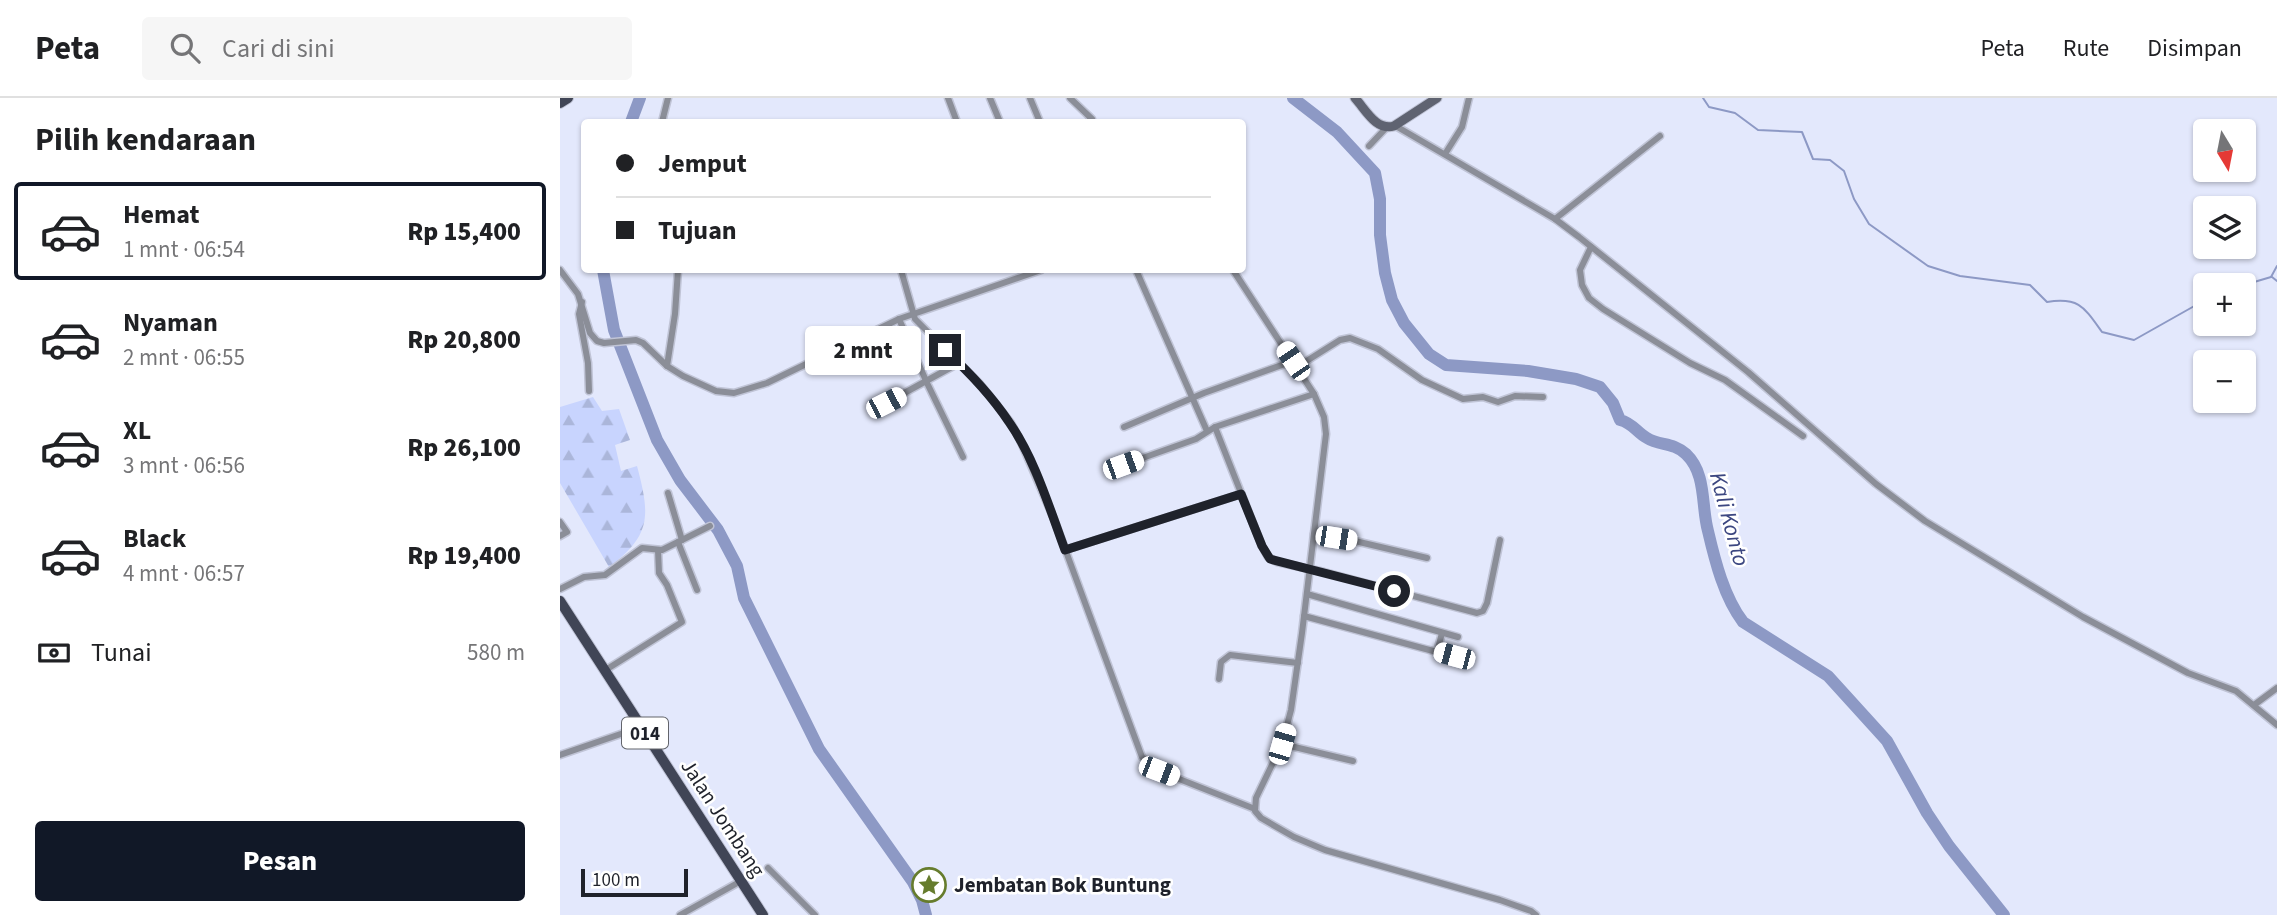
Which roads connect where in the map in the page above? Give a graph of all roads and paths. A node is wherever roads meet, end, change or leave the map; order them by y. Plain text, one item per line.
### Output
1 (568, 98) edge
2 (668, 98) edge
3 (948, 98) edge
4 (989, 98) edge
5 (1031, 98) edge
6 (1070, 98) edge
7 (1355, 98) edge
8 (1437, 98) edge
9 (1469, 98) edge
10 (560, 103) edge
11 (663, 119) edge
12 (956, 119) edge
13 (999, 119) edge
14 (1039, 119) edge
15 (1091, 119) edge
16 (1390, 127) junction
17 (1660, 135) dead end
18 (1369, 146) dead end
19 (1445, 154) junction
20 (1555, 219) junction
21 (1591, 247) junction
22 (560, 270) edge
23 (678, 273) edge
24 (902, 273) edge
25 (1024, 273) edge
26 (1137, 273) edge
27 (1235, 273) edge
28 (582, 302) junction
29 (913, 314) junction
30 (899, 319) junction
31 (959, 363) junction
32 (1295, 364) junction
33 (667, 366) junction
34 (927, 383) junction
35 (589, 391) dead end
36 (1314, 394) junction
37 (1543, 397) dead end
38 (1192, 398) junction
39 (886, 403) dead end
40 (1124, 427) dead end
41 (1215, 427) junction
42 (1207, 431) junction
43 (1803, 436) dead end
44 (963, 457) dead end
45 (1123, 465) dead end
46 (668, 493) dead end
47 (1241, 494) junction
48 (560, 522) edge
49 (710, 526) dead end
50 (1314, 534) junction
51 (560, 536) edge
52 (1500, 540) dead end
53 (680, 541) junction
54 (658, 550) junction
55 (1065, 550) junction
56 (1427, 558) dead end
57 (1309, 568) junction
58 (560, 589) edge
59 (697, 590) dead end
60 (1307, 594) junction
61 (560, 601) edge
62 (1304, 616) junction
63 (1442, 633) junction
64 (1458, 637) dead end
65 (1437, 652) junction
66 (1470, 661) dead end
67 (1298, 663) junction
68 (604, 671) junction
69 (1219, 679) dead end
70 (2277, 688) edge
71 (2254, 705) junction
72 (2277, 724) edge
73 (641, 727) junction
74 (1282, 744) junction
75 (560, 755) edge
76 (1353, 761) dead end
77 (1255, 809) junction
78 (768, 868) dead end
79 (741, 880) junction
80 (680, 915) edge
81 (763, 915) edge
82 (815, 915) edge
83 (1535, 915) edge

1 - 10 main road
2 - 11 street
3 - 12 street
4 - 13 street
5 - 14 street
6 - 15 street
7 - 16 street
8 - 16 street
9 - 19 street
16 - 18 street
16 - 19 street
17 - 20 street
19 - 20 street
20 - 21 street
21 - 43 street
21 - 71 street
22 - 28 street
23 - 33 street
24 - 29 street
25 - 29 street
26 - 38 street
27 - 32 street
28 - 33 street
28 - 35 street
29 - 30 street
29 - 31 street
30 - 33 street
30 - 34 street
31 - 34 street
31 - 55 street
32 - 36 street
32 - 37 street
32 - 38 street
34 - 39 street
34 - 44 street
36 - 41 street
36 - 50 street
38 - 40 street
38 - 42 street
41 - 42 street
41 - 47 street
42 - 45 street
46 - 53 street
47 - 55 street
47 - 57 street
48 - 51 street
49 - 53 street
50 - 56 street
50 - 57 street
52 - 57 street
53 - 54 street
53 - 59 street
54 - 58 street
54 - 68 street
55 - 77 street
57 - 60 street
60 - 62 street
60 - 63 street
61 - 68 main road, Jalan Jombang / 014
62 - 65 street
62 - 67 street
63 - 64 street
63 - 65 street
65 - 66 street
67 - 69 street
67 - 74 street
68 - 73 main road, Jalan Jombang / 014
70 - 71 street
71 - 72 street
73 - 75 street
73 - 79 main road, Jalan Jombang / 014
74 - 76 street
74 - 77 street
77 - 83 street
78 - 82 street
79 - 80 street
79 - 81 main road, Jalan Jombang / 014

